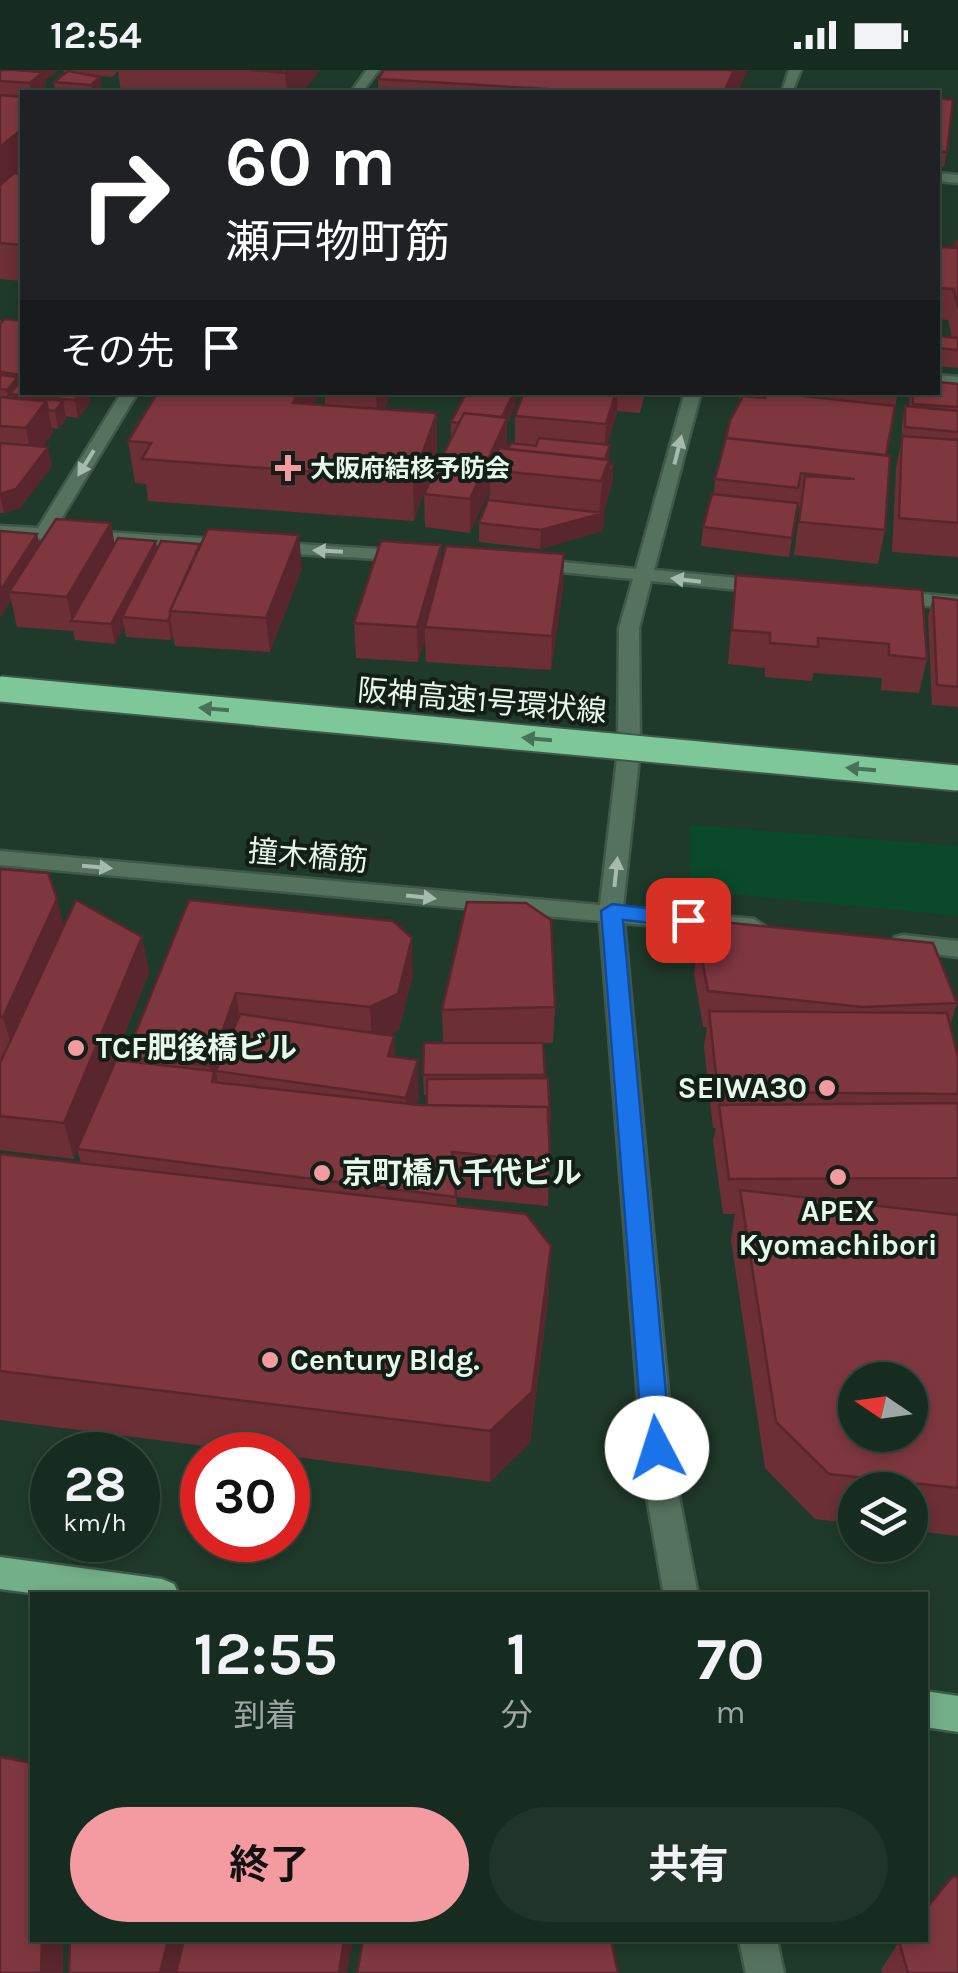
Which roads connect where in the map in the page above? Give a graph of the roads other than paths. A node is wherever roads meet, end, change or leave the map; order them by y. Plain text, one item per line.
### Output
1 (373, 70) edge
2 (358, 90) edge
3 (128, 395) edge
4 (692, 395) edge
5 (0, 532) edge
6 (42, 534) junction
7 (439, 558) edge
8 (518, 563) edge
9 (646, 575) junction
10 (788, 589) edge
11 (864, 595) edge
12 (958, 602) edge
13 (0, 689) edge
14 (958, 778) edge
15 (0, 858) edge
16 (612, 911) junction
17 (785, 930) edge
18 (881, 941) edge
19 (958, 949) edge
20 (0, 1573) edge
21 (140, 1592) edge
22 (680, 1592) edge
23 (928, 1709) edge
24 (958, 1714) edge
25 (758, 1942) edge
26 (764, 1973) edge

1 - 2 street
3 -> 6 street
9 -> 4 street
5 - 6 street
7 -> 6 street
8 - 9 street
10 -> 9 street
16 -> 9 street
11 - 12 street
14 -> 13 highway, 阪神高速1号環状線, bridge
15 -> 16 street, 撞木橋筋
16 - 17 street, 撞木橋筋
16 - 22 street
18 - 19 street
20 - 21 main road
23 - 24 main road
25 - 26 street

